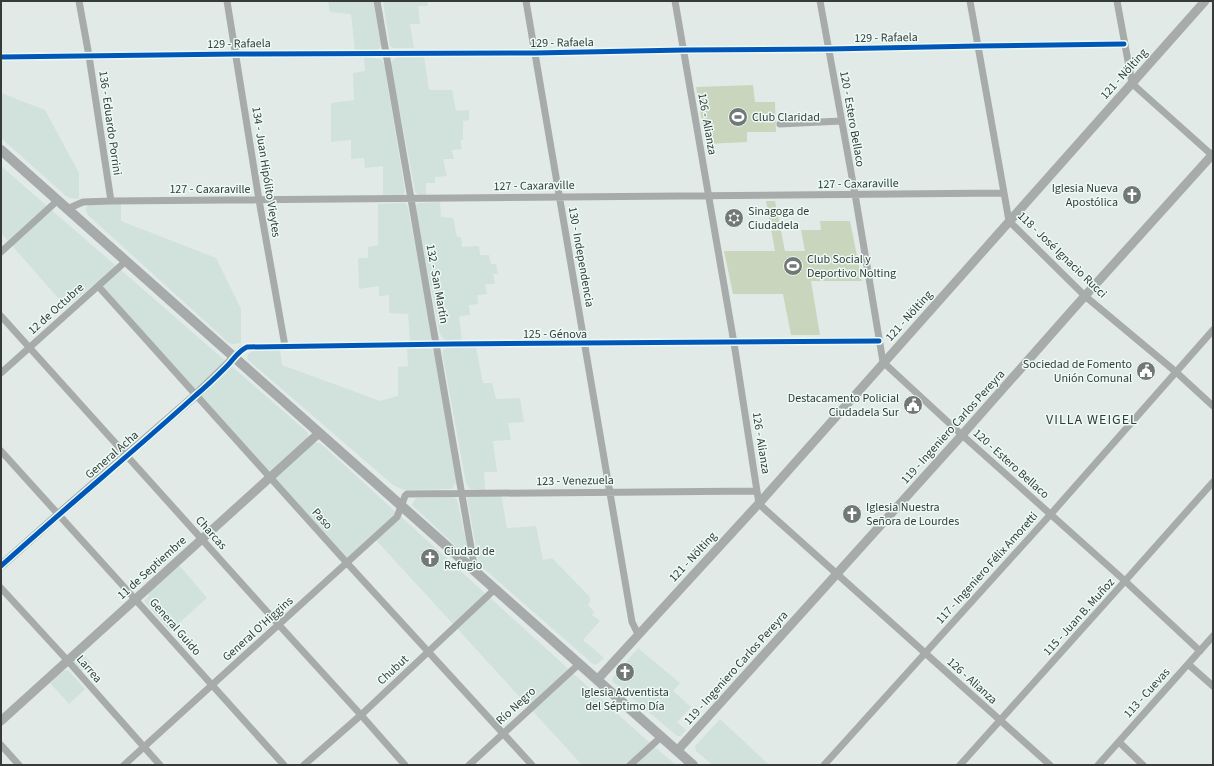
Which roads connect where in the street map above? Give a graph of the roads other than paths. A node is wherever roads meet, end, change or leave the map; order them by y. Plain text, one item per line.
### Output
1 (79, 1) edge
2 (227, 1) edge
3 (377, 1) edge
4 (526, 1) edge
5 (675, 1) edge
6 (820, 1) edge
7 (970, 1) edge
8 (1116, 1) edge
9 (1205, 1) edge
10 (1124, 44) junction
11 (978, 46) junction
12 (829, 49) junction
13 (684, 50) junction
14 (386, 53) junction
15 (535, 53) junction
16 (236, 54) junction
17 (89, 56) junction
18 (1, 57) edge
19 (1132, 83) junction
20 (841, 120) junction
21 (780, 124) dead end
22 (1, 150) edge
23 (1213, 155) edge
24 (1003, 193) junction
25 (855, 194) junction
26 (559, 196) junction
27 (709, 197) junction
28 (411, 198) junction
29 (58, 200) junction
30 (259, 200) junction
31 (111, 201) junction
32 (67, 209) junction
33 (1009, 222) junction
34 (1, 252) edge
35 (126, 261) junction
36 (98, 286) junction
37 (1086, 296) junction
38 (1, 316) edge
39 (1213, 330) edge
40 (879, 341) junction
41 (734, 343) junction
42 (436, 344) junction
43 (584, 344) junction
44 (285, 346) junction
45 (29, 348) junction
46 (234, 357) junction
47 (883, 362) junction
48 (1176, 372) junction
49 (1, 373) edge
50 (196, 395) junction
51 (1213, 406) edge
52 (319, 433) junction
53 (962, 436) junction
54 (1, 451) edge
55 (127, 456) junction
56 (270, 477) junction
57 (1213, 482) edge
58 (609, 491) junction
59 (757, 491) junction
60 (462, 493) junction
61 (759, 504) junction
62 (402, 506) junction
63 (59, 514) junction
64 (1050, 515) junction
65 (202, 539) junction
66 (347, 563) junction
67 (1, 566) edge
68 (475, 571) junction
69 (837, 574) junction
70 (1126, 581) junction
71 (1, 588) edge
72 (495, 589) junction
73 (135, 599) junction
74 (279, 625) junction
75 (638, 634) junction
76 (1213, 636) edge
77 (1200, 651) junction
78 (428, 652) junction
79 (924, 653) junction
80 (68, 661) junction
81 (579, 664) junction
82 (1188, 664) junction
83 (597, 680) junction
84 (212, 685) junction
85 (1213, 686) edge
86 (361, 714) junction
87 (1000, 720) junction
88 (1, 721) edge
89 (503, 734) junction
90 (661, 737) junction
91 (1119, 742) junction
92 (1, 745) edge
93 (144, 747) junction
94 (677, 751) junction
95 (20, 765) edge
96 (124, 765) edge
97 (160, 765) edge
98 (284, 765) edge
99 (304, 765) edge
100 (405, 765) edge
101 (469, 765) edge
102 (532, 765) edge
103 (630, 765) edge
104 (693, 765) edge
105 (824, 765) edge
106 (960, 765) edge
107 (1050, 765) edge
108 (1098, 765) edge
109 (1143, 765) edge

1 - 17 street, 136 - Eduardo Porrini
2 - 16 street, 134 - Juan Hipólito Vieytes
3 - 14 street, 132 - San Martín
4 - 15 street, 130 - Independencia
5 - 13 street, 126 - Alianza
6 - 12 street, 120 - Estero Bellaco
7 - 11 street, 118 - José Ignacio Rucci
8 - 10 street
9 - 19 street, 121 - Nölting
10 - 11 street, 129 - Rafaela
10 - 19 street
11 - 12 street, 129 - Rafaela
11 - 24 street, 118 - José Ignacio Rucci
12 - 13 street, 129 - Rafaela
12 - 20 street, 120 - Estero Bellaco
13 - 15 street, 129 - Rafaela
13 - 27 street, 126 - Alianza
14 - 15 street, 129 - Rafaela
14 - 16 street, 129 - Rafaela
14 - 28 street, 132 - San Martín
15 - 26 street, 130 - Independencia
16 - 17 street, 129 - Rafaela
16 - 30 street, 134 - Juan Hipólito Vieytes
17 - 18 street, 129 - Rafaela
17 - 31 street, 136 - Eduardo Porrini
19 - 23 street
19 - 33 street, 121 - Nölting
20 - 21 street
20 - 25 street, 120 - Estero Bellaco
22 - 29 main road
23 - 37 street, 119 - Ingeniero Carlos Pereyra
24 - 25 street, 127 - Caxaraville
24 - 33 street, 118 - José Ignacio Rucci
25 - 27 street, 127 - Caxaraville
25 - 40 street, 120 - Estero Bellaco
26 - 27 street, 127 - Caxaraville
26 - 28 street, 127 - Caxaraville
26 - 43 street, 130 - Independencia
27 - 41 street, 126 - Alianza
28 - 30 street, 127 - Caxaraville
28 - 42 street, 132 - San Martín
29 - 32 main road
29 - 34 street
30 - 31 street, 127 - Caxaraville
30 - 44 street, 134 - Juan Hipólito Vieytes
31 - 32 street, 127 - Caxaraville
32 - 35 main road
33 - 37 street, 118 - José Ignacio Rucci
33 - 47 street, 121 - Nölting
35 - 36 street, 12 de Octubre
35 - 46 main road
36 - 45 street, 12 de Octubre
36 - 50 street, Paso
37 - 48 street, 118 - José Ignacio Rucci
37 - 53 street, 119 - Ingeniero Carlos Pereyra
38 - 45 street, Charcas
39 - 48 street, 117 - Ingeniero Félix Amoretti
40 - 41 street, 125 - Génova
40 - 47 street, 120 - Estero Bellaco
41 - 43 street, 125 - Génova
41 - 59 street, 126 - Alianza
42 - 43 street, 125 - Génova
42 - 44 street, 125 - Génova
42 - 60 street, 132 - San Martín
43 - 58 street, 130 - Independencia
44 - 46 street, 125 - Génova
45 - 49 street, 12 de Octubre
45 - 55 street, Charcas
46 - 50 street, General Acha
46 - 52 main road
47 - 53 street, 120 - Estero Bellaco
47 - 61 street, 121 - Nölting
48 - 51 street, 118 - José Ignacio Rucci
48 - 64 street, 117 - Ingeniero Félix Amoretti
50 - 55 street, General Acha
50 - 56 street, Paso
52 - 56 street, 11 de Septiembre
52 - 62 main road
53 - 64 street, 120 - Estero Bellaco
53 - 69 street, 119 - Ingeniero Carlos Pereyra
54 - 63 street, General Guido
55 - 63 street, General Acha
55 - 65 street, Charcas
56 - 65 street, 11 de Septiembre
56 - 66 street, Paso
57 - 70 street, 115 - Juan B. Muñoz
58 - 59 street, 123 - Venezuela
58 - 60 street, 123 - Venezuela
58 - 75 street, 130 - Independencia
59 - 61 street, 126 - Alianza
60 - 62 street, 123 - Venezuela
60 - 68 street, 132 - San Martín
61 - 69 street, 126 - Alianza
61 - 75 street, 121 - Nölting
62 - 66 street, General O'Higgins
62 - 68 main road
63 - 67 street, General Acha
63 - 73 street, General Guido
64 - 70 street, 120 - Estero Bellaco
64 - 79 street, 117 - Ingeniero Félix Amoretti
65 - 73 street, 11 de Septiembre
65 - 74 street, Charcas
66 - 74 street, General O'Higgins
66 - 78 street, Paso
68 - 72 main road
69 - 79 street, 126 - Alianza
69 - 94 street, 119 - Ingeniero Carlos Pereyra
70 - 77 street, 120 - Estero Bellaco
70 - 87 street, 115 - Juan B. Muñoz
71 - 80 street, Larrea
72 - 78 street, Chubut
72 - 81 main road
73 - 80 street, 11 de Septiembre
73 - 84 street, General Guido
74 - 84 street, General O'Higgins
74 - 86 street, Charcas
75 - 83 street, 121 - Nölting
76 - 77 street, 113 - Cuevas
77 - 82 street, 113 - Cuevas
78 - 86 street, Chubut
78 - 89 street, Paso
79 - 87 street, 126 - Alianza
79 - 105 street, 117 - Ingeniero Félix Amoretti
80 - 88 street, 11 de Septiembre
80 - 93 street, Larrea
81 - 83 main road
81 - 89 street, Río Negro
82 - 85 street
82 - 91 street, 113 - Cuevas
83 - 90 main road
84 - 93 street, General O'Higgins
84 - 98 street, General Guido
86 - 99 street, Chubut
86 - 100 street, Charcas
87 - 106 street, 115 - Juan B. Muñoz
87 - 107 street, 126 - Alianza
89 - 101 street, Río Negro
89 - 102 street, Paso
90 - 94 main road
90 - 103 street
91 - 108 street, 113 - Cuevas
91 - 109 street
92 - 95 street
93 - 96 street, General O'Higgins
93 - 97 street, Larrea
94 - 104 main road

